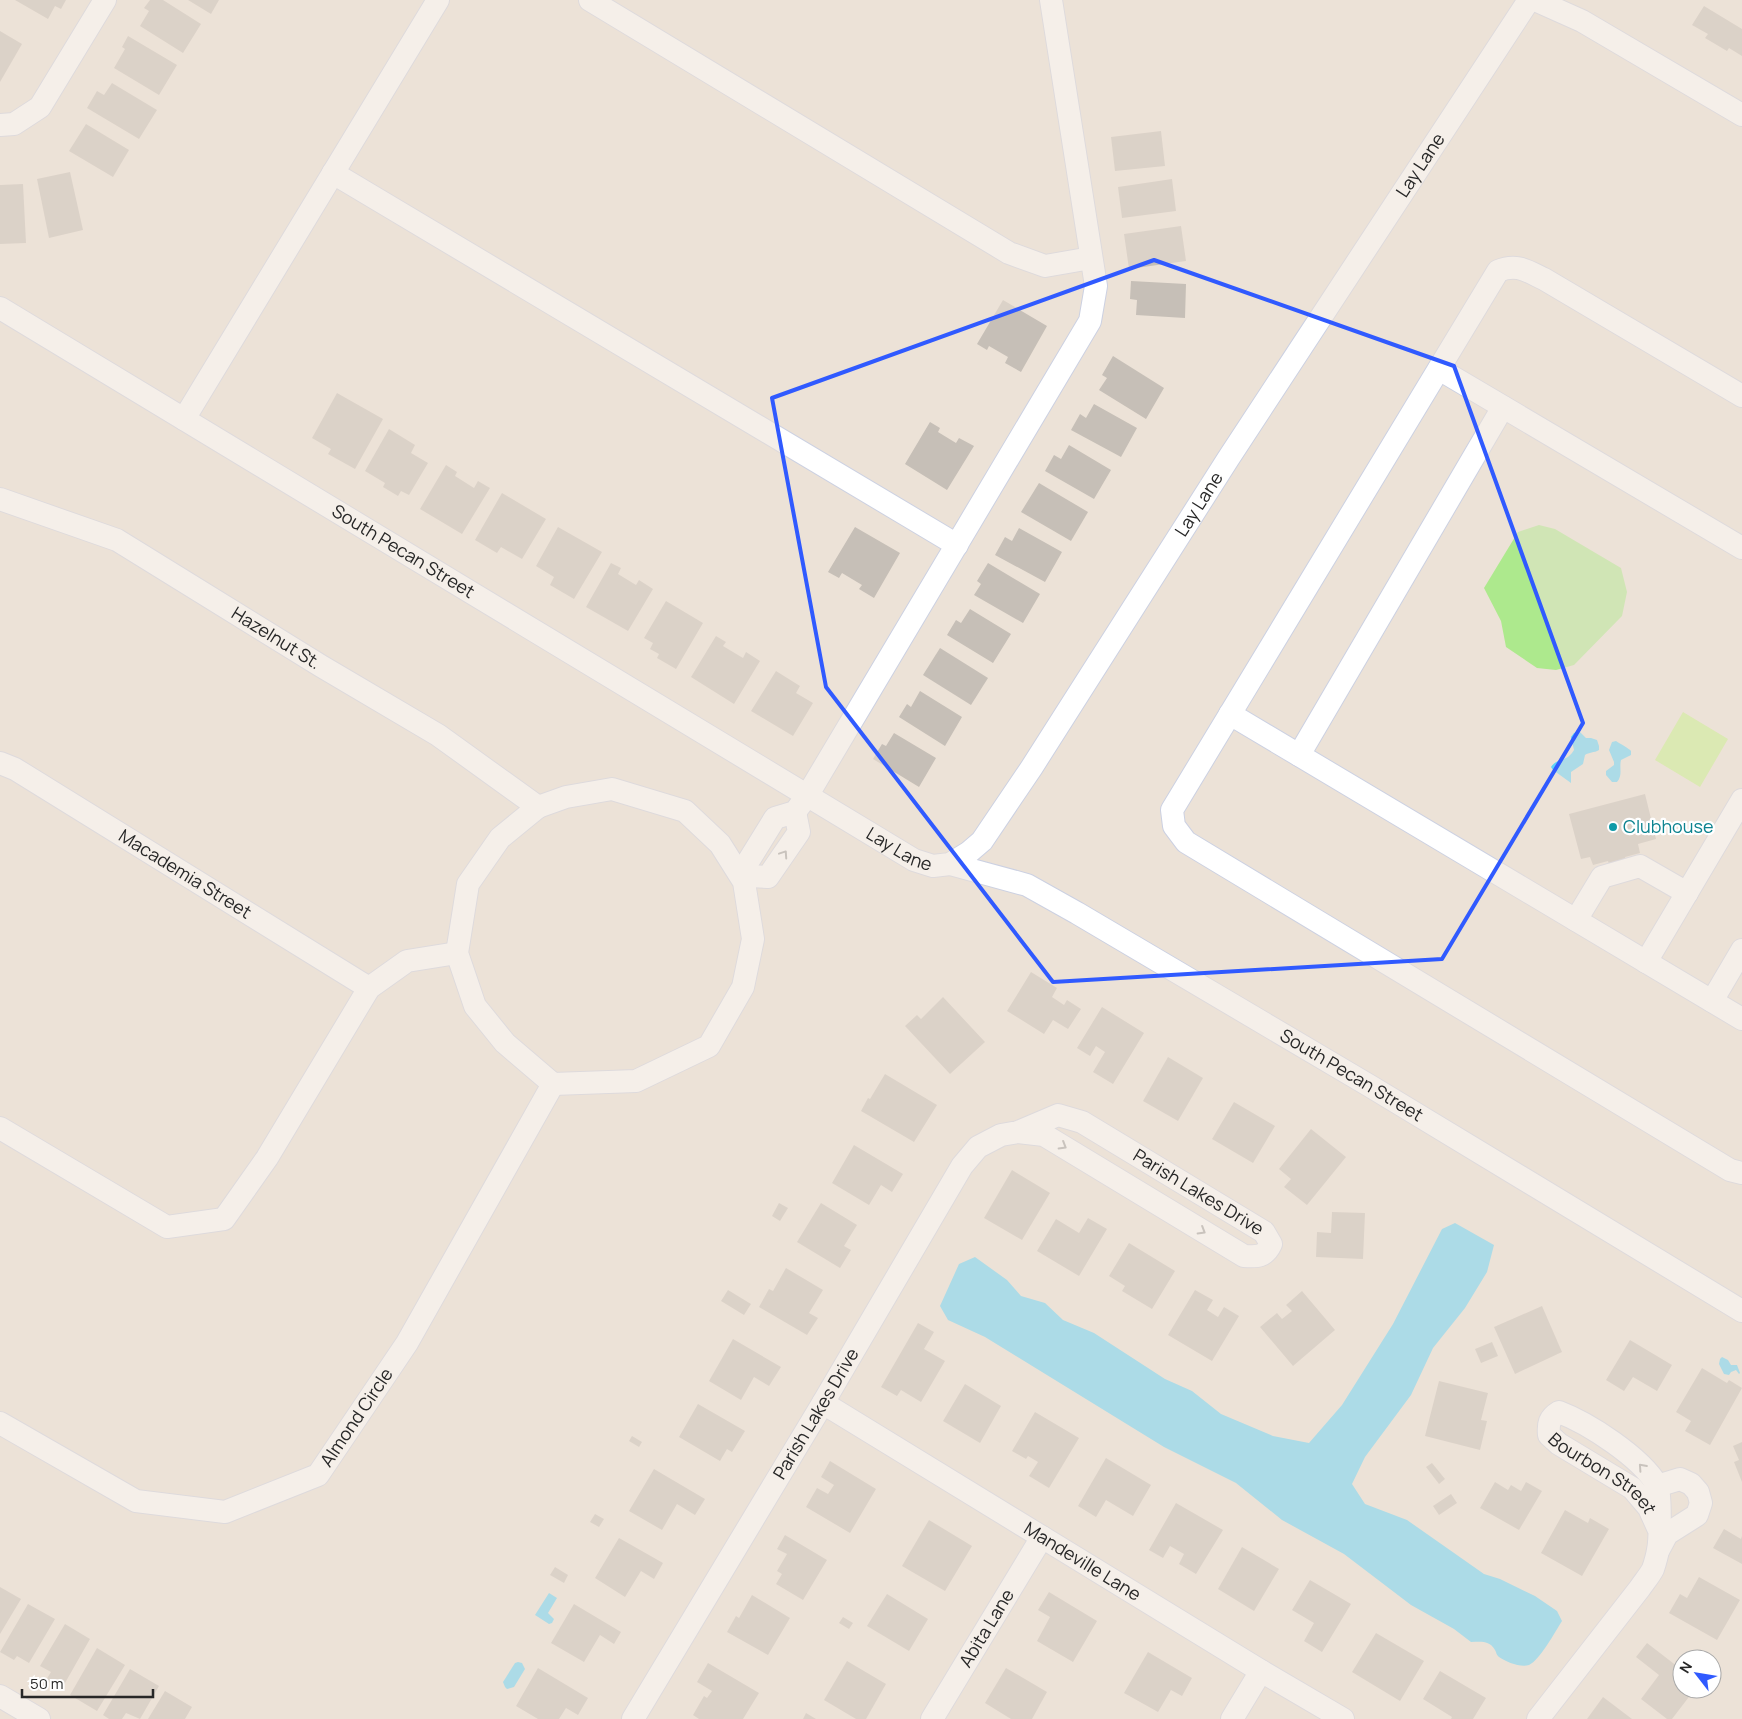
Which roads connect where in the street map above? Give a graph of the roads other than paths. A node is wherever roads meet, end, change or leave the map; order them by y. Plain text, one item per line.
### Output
1 (104, 0) edge
2 (438, 0) edge
3 (590, 0) edge
4 (1051, 0) edge
5 (1529, 0) edge
6 (1535, 0) edge
7 (1742, 115) edge
8 (0, 125) edge
9 (333, 173) junction
10 (1091, 258) junction
11 (0, 308) edge
12 (1439, 368) junction
13 (1742, 396) edge
14 (1504, 406) junction
15 (184, 420) junction
16 (0, 499) edge
17 (957, 545) junction
18 (1742, 548) edge
19 (1230, 714) junction
20 (1299, 755) junction
21 (0, 763) edge
22 (1742, 800) edge
23 (801, 804) junction
24 (538, 808) junction
25 (950, 864) junction
26 (746, 879) junction
27 (1687, 893) junction
28 (1576, 920) junction
29 (1742, 950) edge
30 (457, 953) junction
31 (1646, 962) junction
32 (368, 988) junction
33 (1712, 1001) junction
34 (1742, 1019) edge
35 (554, 1084) junction
36 (0, 1128) edge
37 (1018, 1132) junction
38 (1742, 1173) edge
39 (1742, 1312) edge
40 (823, 1403) junction
41 (0, 1423) edge
42 (1657, 1486) junction
43 (1042, 1537) junction
44 (1658, 1538) junction
45 (1261, 1671) junction
46 (0, 1696) edge
47 (39, 1719) edge
48 (633, 1719) edge
49 (932, 1719) edge
50 (1232, 1719) edge
51 (1342, 1719) edge
52 (1538, 1719) edge

1 - 8 street
2 - 9 street
3 - 10 street
4 - 10 street
5 - 25 street, Lay Lane
6 - 7 street
9 - 15 street
9 - 17 street
10 - 17 street
11 - 15 street, South Pecan Street
12 - 13 street
12 - 14 street
12 - 19 street
14 - 18 street
14 - 20 street
15 - 23 street, South Pecan Street
16 - 24 street, Hazelnut St.
17 - 23 street
19 - 20 street
19 - 38 street
20 - 28 street
21 - 32 street, Macademia Street
22 - 27 street
23 - 25 street, Lay Lane
23 - 26 street
24 - 26 street
24 - 30 street
25 - 39 street, South Pecan Street
26 - 35 street
27 - 28 street
27 - 31 street
28 - 31 street
29 - 33 street
30 - 32 street
30 - 35 street
31 - 33 street
32 - 36 street
33 - 34 street
35 - 41 street, Almond Circle
37 -> 37 street, Parish Lakes Drive
37 - 40 street, Parish Lakes Drive
40 - 43 street, Mandeville Lane
40 - 48 street, Parish Lakes Drive
42 - 44 street, Bourbon Street
42 - 44 street
42 -> 44 street, Bourbon Street
43 - 45 street, Mandeville Lane
43 - 49 street, Abita Lane
44 - 52 street, Bourbon Street
45 - 50 street
45 - 51 street, Mandeville Lane
46 - 47 street

